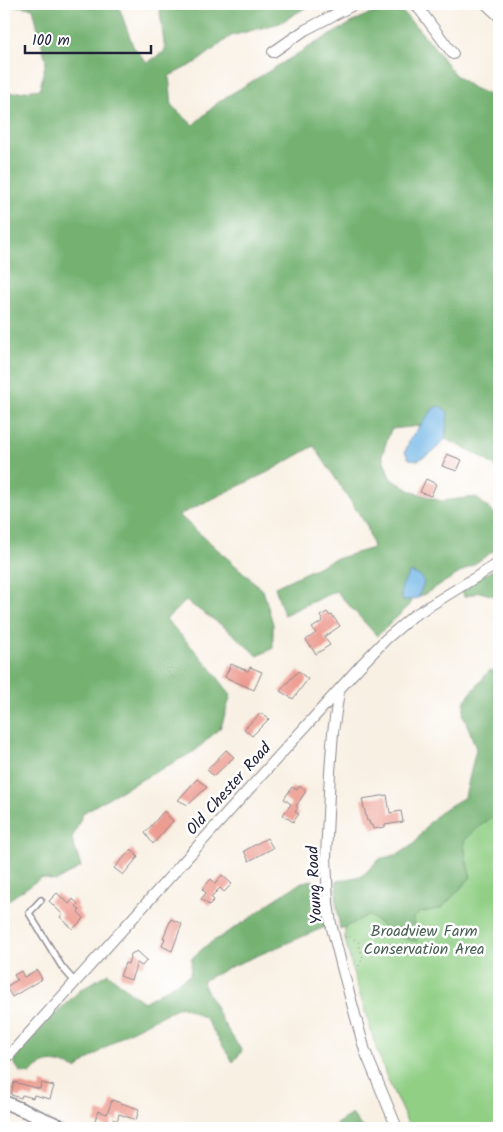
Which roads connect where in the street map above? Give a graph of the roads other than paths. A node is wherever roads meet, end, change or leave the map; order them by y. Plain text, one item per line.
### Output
1 (356, 4) edge
2 (486, 4) edge
3 (418, 5) edge
4 (499, 16) edge
5 (273, 52) dead end
6 (453, 54) dead end
7 (499, 563) edge
8 (339, 690) junction
9 (41, 900) dead end
10 (75, 982) junction
11 (4, 1061) edge
12 (4, 1102) edge
13 (65, 1128) edge
14 (396, 1128) edge

1 - 5 street
2 - 4 street
3 - 6 street
7 - 8 street, Old Chester Road
8 - 10 street, Old Chester Road
8 - 14 street, Young Road
9 - 10 lane
10 - 11 street, Old Chester Road
12 - 13 street

